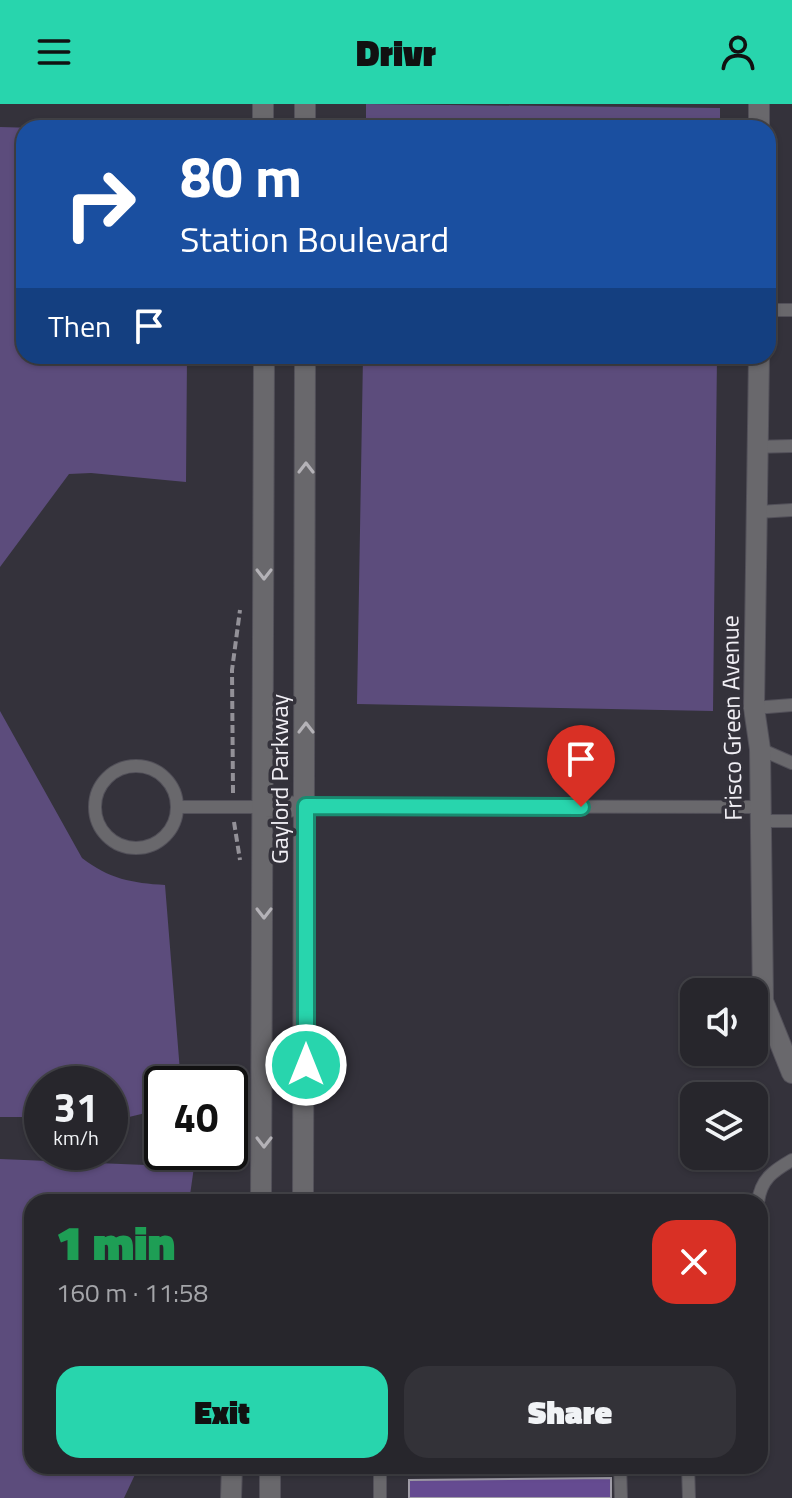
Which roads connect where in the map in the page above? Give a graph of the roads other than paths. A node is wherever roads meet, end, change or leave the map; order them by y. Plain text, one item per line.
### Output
1 (264, 364) edge
2 (305, 364) edge
3 (759, 364) edge
4 (792, 446) edge
5 (757, 447) junction
6 (792, 510) edge
7 (757, 512) junction
8 (792, 705) edge
9 (754, 708) junction
10 (760, 749) junction
11 (792, 763) edge
12 (306, 806) junction
13 (177, 807) junction
14 (264, 807) junction
15 (761, 814) junction
16 (792, 821) edge
17 (792, 1073) edge
18 (792, 1160) edge
19 (261, 1194) edge
20 (303, 1194) edge
21 (759, 1194) edge
22 (232, 1474) edge
23 (270, 1474) edge
24 (380, 1474) edge
25 (620, 1474) edge
26 (688, 1474) edge
27 (231, 1498) edge
28 (270, 1498) edge
29 (380, 1498) edge
30 (621, 1498) edge
31 (689, 1498) edge

1 -> 14 street, Gaylord Parkway
12 -> 2 street, Gaylord Parkway
3 - 5 street, Frisco Green Avenue
4 - 5 lane
5 - 7 street, Frisco Green Avenue
6 - 7 lane
7 - 9 street, Frisco Green Avenue
8 - 9 lane
9 - 10 street, Frisco Green Avenue
10 - 11 lane
10 - 15 street, Frisco Green Avenue
12 - 14 street
12 - 15 lane
12 - 20 street, Gaylord Parkway
13 - 13 lane
13 - 14 lane
14 -> 19 street, Gaylord Parkway
15 - 16 lane
15 - 17 street, Frisco Green Avenue
18 - 21 lane
22 - 27 street
23 - 28 street
24 - 29 lane
25 - 30 lane
26 - 31 lane

